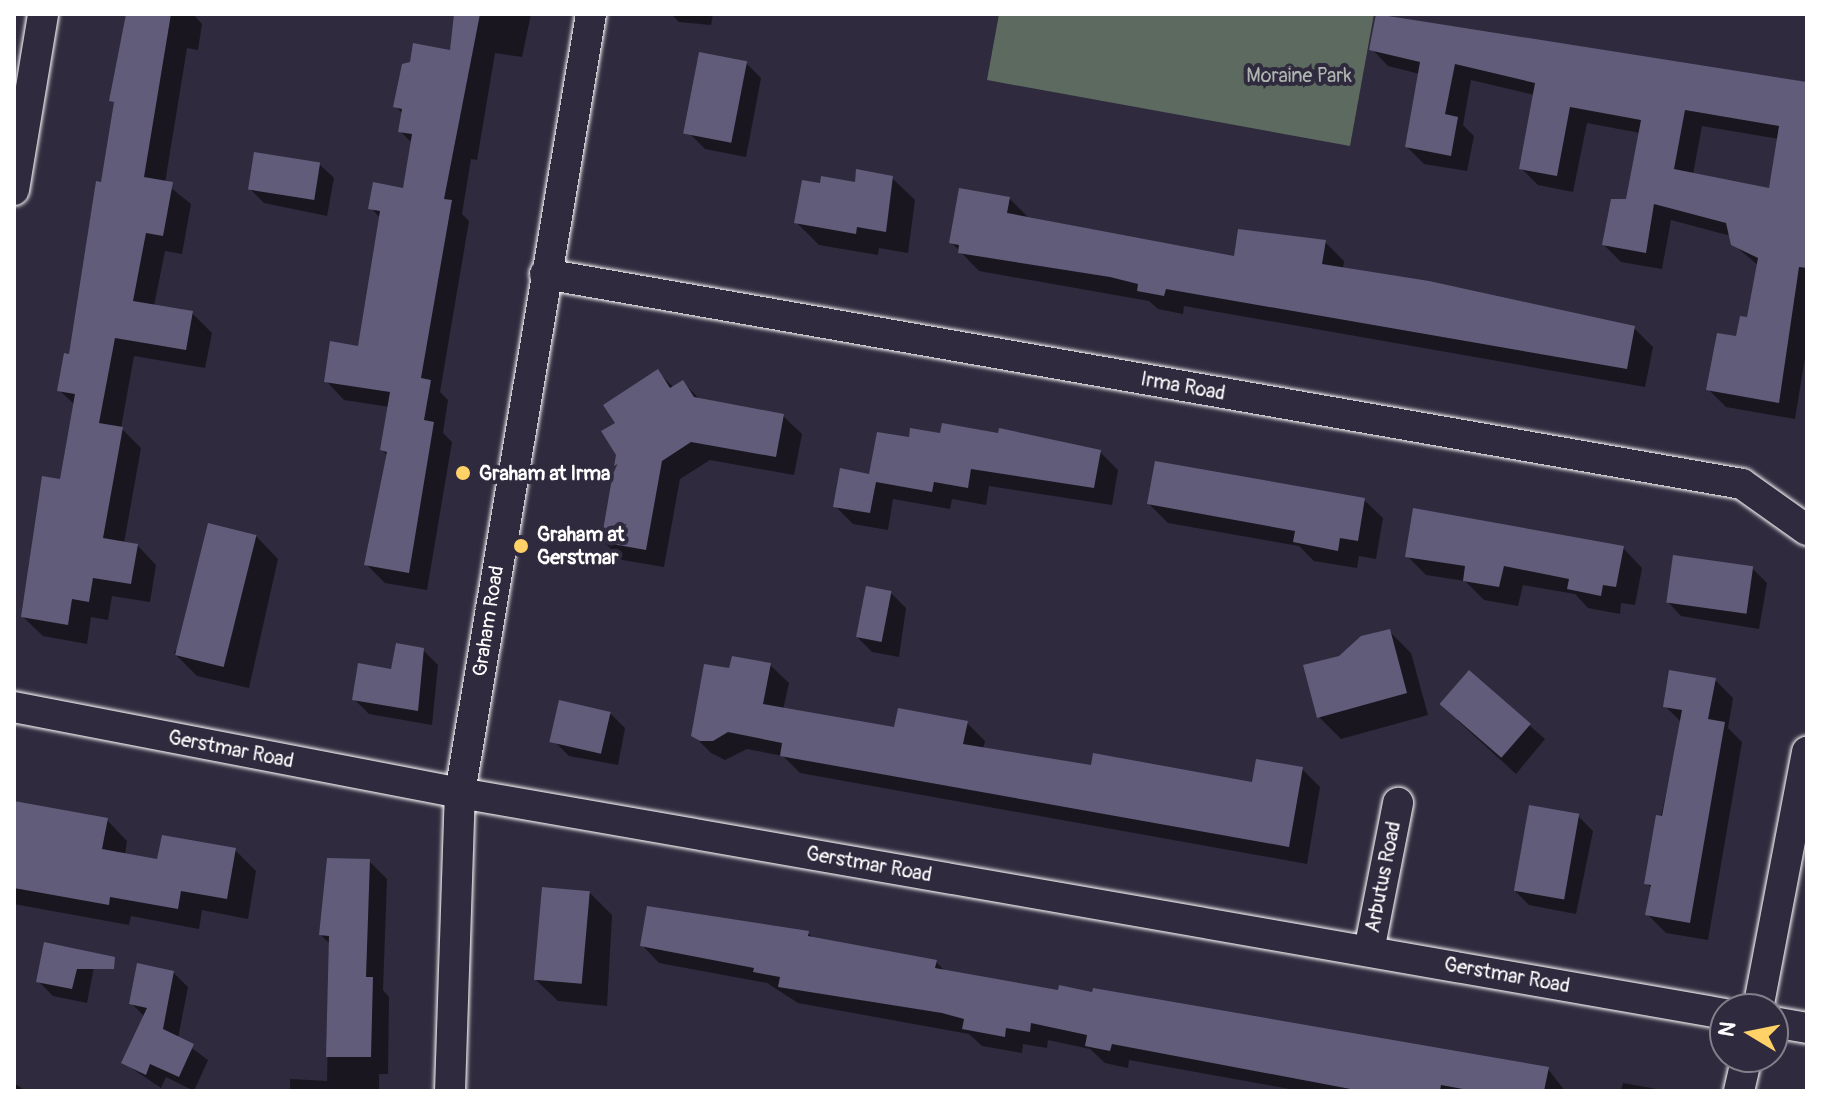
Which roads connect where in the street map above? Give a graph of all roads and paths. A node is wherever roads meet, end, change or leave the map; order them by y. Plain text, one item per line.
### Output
1 (43, 14) edge
2 (591, 14) edge
3 (14, 190) edge
4 (545, 274) junction
5 (1807, 530) edge
6 (14, 707) edge
7 (1807, 752) edge
8 (460, 793) junction
9 (1398, 803) dead end
10 (1369, 951) junction
11 (1761, 993) edge
12 (1709, 1011) edge
13 (450, 1091) edge

1 - 3 street
2 - 4 street, Graham Road
4 - 5 street, Irma Road
4 - 8 street, Graham Road
6 - 8 street, Gerstmar Road
7 - 11 street
8 - 10 street, Gerstmar Road
8 - 13 street, Graham Road
9 - 10 street, Arbutus Road
10 - 12 street, Gerstmar Road

